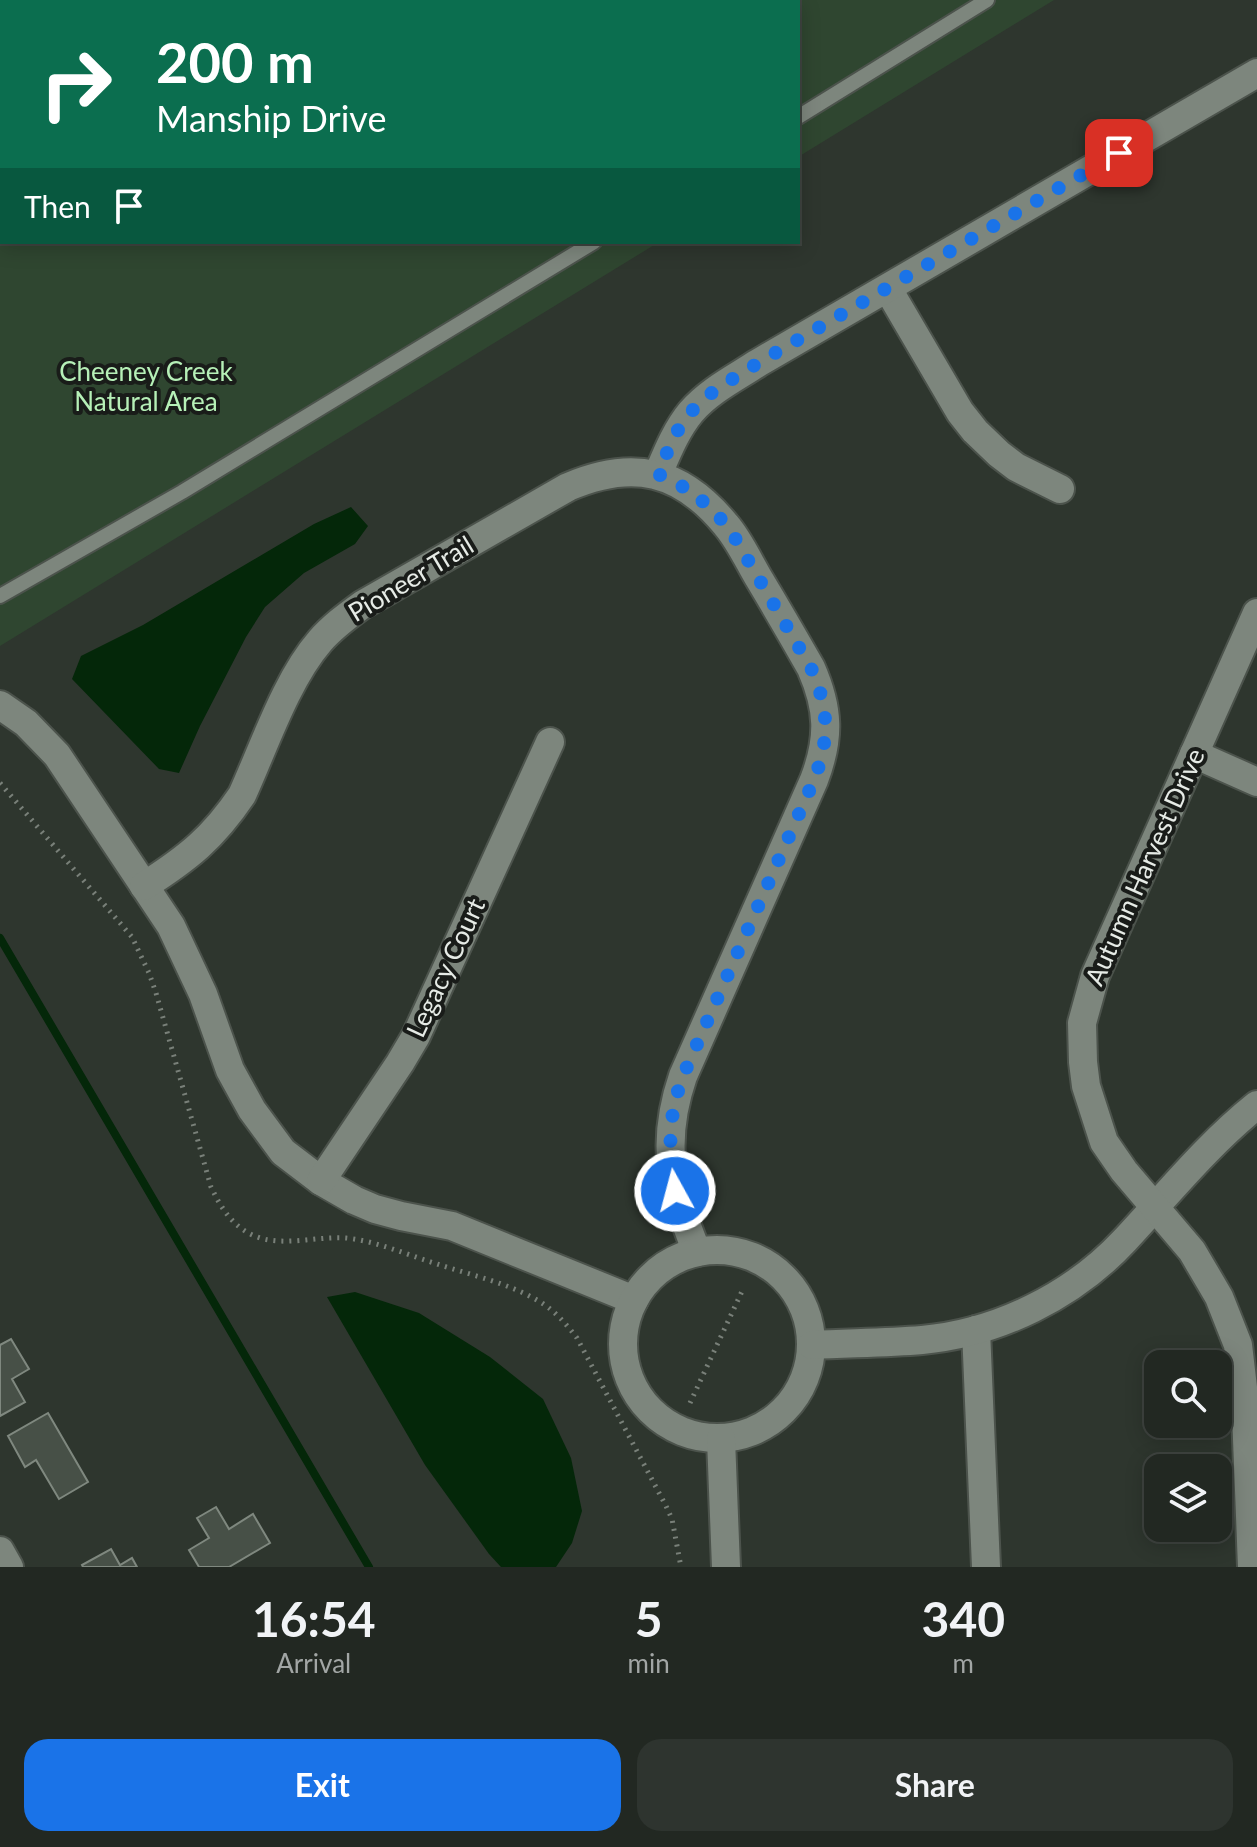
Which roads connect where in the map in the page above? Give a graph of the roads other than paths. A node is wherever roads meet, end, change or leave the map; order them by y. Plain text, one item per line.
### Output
1 (987, 0) edge
2 (1257, 73) edge
3 (800, 116) edge
4 (591, 244) edge
5 (888, 289) junction
6 (658, 474) junction
7 (1060, 489) dead end
8 (0, 596) edge
9 (1257, 613) edge
10 (0, 705) edge
11 (550, 742) dead end
12 (1194, 754) junction
13 (1257, 782) edge
14 (144, 886) junction
15 (1257, 1105) edge
16 (321, 1181) junction
17 (1154, 1207) junction
18 (697, 1252) junction
19 (634, 1300) junction
20 (976, 1330) junction
21 (1248, 1342) edge
22 (812, 1345) junction
23 (721, 1439) junction
24 (0, 1551) edge
25 (9, 1567) edge
26 (726, 1567) edge
27 (986, 1567) edge
28 (1252, 1567) edge

1 - 3 lane
2 - 5 street
4 - 8 lane
5 - 6 street
5 - 7 street
6 - 14 street, Pioneer Trail
6 - 18 street
9 - 12 street, Autumn Harvest Drive
10 - 14 street
11 - 16 street, Legacy Court
12 - 13 street
12 - 17 street, Autumn Harvest Drive
14 - 16 street
15 - 17 street
16 - 19 street
17 - 20 street
17 - 21 street, Autumn Harvest Drive
18 - 19 street
18 - 22 street
19 - 23 street
20 - 22 street
20 - 27 street
21 - 28 street, Autumn Harvest Drive
22 - 23 street
23 - 26 street
24 - 25 street

